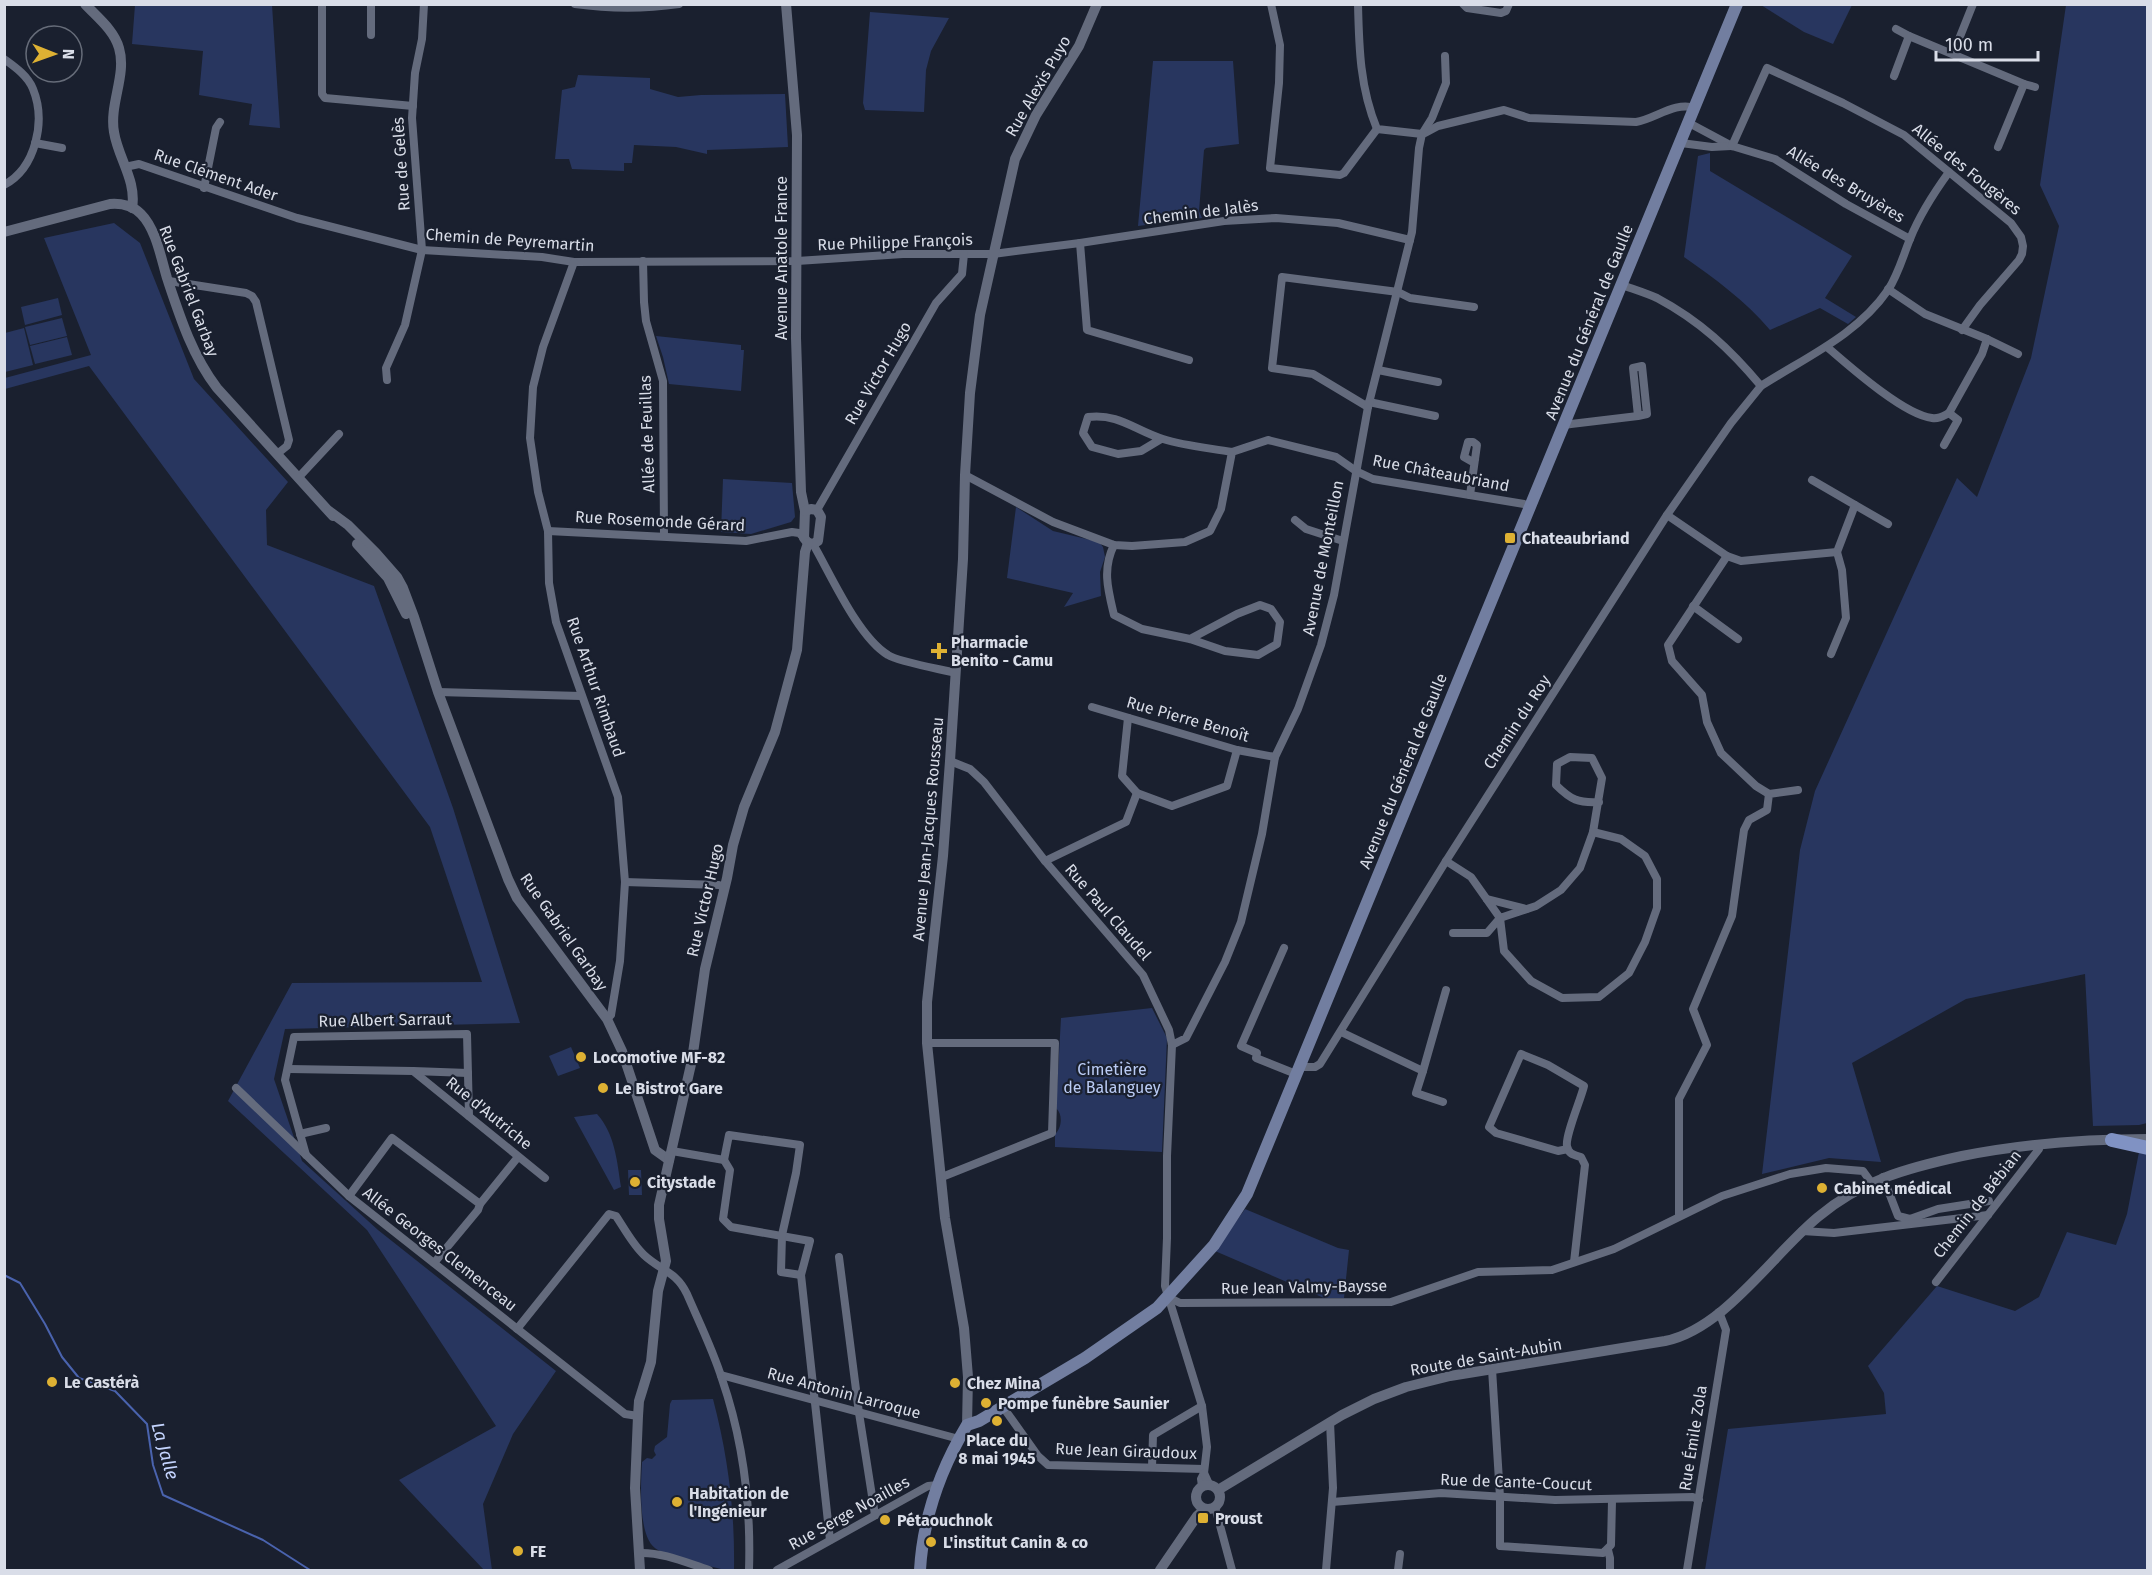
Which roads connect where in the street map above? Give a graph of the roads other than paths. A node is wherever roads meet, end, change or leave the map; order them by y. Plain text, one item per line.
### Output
1 (85, 4) edge
2 (322, 4) edge
3 (371, 4) edge
4 (424, 4) edge
5 (575, 4) edge
6 (680, 4) edge
7 (786, 4) edge
8 (1096, 4) edge
9 (1271, 4) edge
10 (1358, 4) edge
11 (1463, 4) edge
12 (1509, 4) edge
13 (1737, 4) edge
14 (1973, 4) edge
15 (1896, 29) dead end
16 (371, 35) dead end
17 (1909, 36) junction
18 (1953, 54) junction
19 (1445, 56) dead end
20 (4, 59) edge
21 (1894, 76) dead end
22 (2024, 84) junction
23 (2035, 87) dead end
24 (413, 106) junction
25 (1695, 108) junction
26 (220, 122) dead end
27 (1689, 123) junction
28 (1377, 129) junction
29 (1422, 134) junction
30 (35, 143) junction
31 (1681, 143) junction
32 (1732, 146) junction
33 (1998, 147) dead end
34 (62, 148) dead end
35 (125, 167) junction
36 (1949, 172) junction
37 (4, 185) edge
38 (204, 188) junction
39 (132, 208) junction
40 (297, 218) joint
41 (4, 232) edge
42 (1910, 239) junction
43 (1410, 240) junction
44 (1080, 243) junction
45 (422, 250) junction
46 (964, 254) junction
47 (993, 254) junction
48 (643, 261) junction
49 (797, 261) junction
50 (574, 262) junction
51 (169, 281) junction
52 (1622, 285) junction
53 (1888, 289) junction
54 (1398, 292) junction
55 (1474, 307) dead end
56 (1962, 330) junction
57 (1988, 339) junction
58 (1827, 347) junction
59 (2018, 354) dead end
60 (1189, 360) dead end
61 (1378, 370) junction
62 (387, 380) dead end
63 (1438, 382) dead end
64 (1761, 386) junction
65 (1369, 405) junction
66 (1949, 413) junction
67 (1435, 416) dead end
68 (1638, 416) junction
69 (1564, 425) junction
70 (339, 434) dead end
71 (1161, 439) junction
72 (1944, 445) dead end
73 (1232, 452) junction
74 (277, 454) junction
75 (1474, 459) dead end
76 (1356, 471) junction
77 (965, 475) junction
78 (298, 478) junction
79 (1812, 480) dead end
80 (1470, 495) junction
81 (1855, 505) junction
82 (1530, 507) junction
83 (817, 510) junction
84 (806, 512) junction
85 (1667, 515) junction
86 (1295, 520) dead end
87 (1888, 524) dead end
88 (548, 531) junction
89 (664, 536) junction
90 (1343, 540) junction
91 (808, 542) junction
92 (1114, 545) junction
93 (1837, 552) junction
94 (1727, 556) junction
95 (1694, 606) junction
96 (1190, 639) junction
97 (1738, 639) dead end
98 (1831, 654) dead end
99 (956, 673) junction
100 (438, 692) junction
101 (581, 696) junction
102 (1092, 707) dead end
103 (1128, 718) junction
104 (1237, 750) junction
105 (1275, 757) junction
106 (950, 761) junction
107 (1798, 790) dead end
108 (1137, 793) junction
109 (1769, 794) junction
110 (1599, 802) junction
111 (1593, 832) junction
112 (1045, 861) junction
113 (1446, 861) junction
114 (625, 882) junction
115 (725, 888) junction
116 (1486, 898) junction
117 (1527, 909) junction
118 (1500, 918) junction
119 (1453, 933) dead end
120 (1284, 948) dead end
121 (1446, 990) dead end
122 (607, 1018) junction
123 (1341, 1032) junction
124 (927, 1043) junction
125 (1172, 1045) junction
126 (289, 1069) junction
127 (1298, 1070) junction
128 (413, 1071) junction
129 (1423, 1071) junction
130 (468, 1072) junction
131 (236, 1088) dead end
132 (1443, 1102) dead end
133 (469, 1116) junction
134 (326, 1128) dead end
135 (300, 1134) junction
136 (2148, 1134) edge
137 (2130, 1139) junction
138 (2148, 1139) edge
139 (2112, 1140) junction
140 (2040, 1144) junction
141 (2148, 1148) edge
142 (1568, 1149) junction
143 (306, 1156) junction
144 (670, 1156) junction
145 (518, 1157) junction
146 (724, 1160) junction
147 (942, 1177) junction
148 (1883, 1177) junction
149 (546, 1178) dead end
150 (1871, 1182) junction
151 (349, 1196) junction
152 (1989, 1201) dead end
153 (480, 1204) junction
154 (1679, 1215) junction
155 (1988, 1215) junction
156 (1802, 1231) junction
157 (782, 1235) junction
158 (839, 1257) dead end
159 (1574, 1262) junction
160 (434, 1263) junction
161 (664, 1270) junction
162 (801, 1275) junction
163 (1935, 1282) dead end
164 (1168, 1298) junction
165 (1719, 1312) junction
166 (517, 1329) junction
167 (1492, 1369) junction
168 (721, 1376) junction
169 (816, 1401) junction
170 (1202, 1406) junction
171 (1003, 1407) junction
172 (859, 1413) junction
173 (638, 1416) junction
174 (1330, 1422) junction
175 (966, 1425) junction
176 (959, 1439) junction
177 (1152, 1467) junction
178 (1204, 1471) junction
179 (938, 1485) junction
180 (1210, 1487) junction
181 (1500, 1497) junction
182 (1612, 1500) junction
183 (1699, 1500) junction
184 (1332, 1502) junction
185 (1204, 1509) junction
186 (875, 1515) junction
187 (830, 1540) junction
188 (1608, 1550) junction
189 (639, 1553) junction
190 (1400, 1554) dead end
191 (640, 1570) edge
192 (709, 1570) edge
193 (749, 1570) edge
194 (777, 1570) edge
195 (920, 1570) edge
196 (1160, 1570) edge
197 (1232, 1570) edge
198 (1326, 1570) edge
199 (1398, 1570) edge
200 (1610, 1570) edge
201 (1687, 1570) edge

1 - 35 street
2 - 24 street
3 - 16 street
4 - 24 street, Rue de Gelès
5 - 6 street
7 - 49 street, Avenue Anatole France
8 - 47 street, Rue Alexis Puyo
9 - 28 street
10 - 28 street
11 - 12 street
13 - 25 main road, Avenue du Général de Gaulle
14 - 18 street
15 - 17 street
17 - 18 street
17 - 21 street
18 - 22 street
19 - 29 street, Avenue de Monteillon
20 - 30 street
22 - 23 street
22 - 33 street
24 - 45 street, Rue de Gelès
25 - 27 main road, Avenue du Général de Gaulle
25 - 29 street
26 - 38 street
27 - 31 main road, Avenue du Général de Gaulle
27 - 32 street, Allée des Bruyères
28 - 29 street
29 - 43 street, Avenue de Monteillon
30 - 34 street
30 - 37 street
31 - 32 street, Allée des Bruyères
31 - 52 main road, Avenue du Général de Gaulle
32 - 36 street, Allée des Fougères
32 - 42 street, Allée des Bruyères
35 - 38 street, Rue Clément Ader
35 - 39 street
36 - 42 street, Chemin du Roy
36 - 56 street, Allée des Fougères
38 - 40 street, Rue Clément Ader
39 - 41 street
39 - 51 street, Rue Gabriel Garbay
40 - 45 street, Chemin de Peyremartin
42 - 53 street, Chemin du Roy
43 - 44 street, Chemin de Jalès
43 - 54 street, Avenue de Monteillon
44 - 47 street, Chemin de Jalès
44 - 60 street
45 - 50 street, Chemin de Peyremartin
45 - 62 street, Rue de Gelès
46 - 47 street, Rue Philippe François
46 - 49 street, Rue Philippe François
46 - 83 street, Rue Victor Hugo
47 - 77 street, Avenue Jean-Jacques Rousseau
48 - 49 street, Chemin de Peyremartin
48 - 50 street, Chemin de Peyremartin
48 - 89 street, Allée de Feuillas
49 - 84 street, Avenue Anatole France
50 - 88 street, Rue Arthur Rimbaud
51 - 74 street, Rue Gabriel Garbay
51 - 74 street
52 - 64 street
52 - 69 main road, Avenue du Général de Gaulle
53 - 56 street
53 - 58 street, Chemin du Roy
54 - 55 street
54 - 61 street, Avenue de Monteillon
54 - 65 street
56 - 57 street
57 - 59 street
57 - 66 street
58 - 64 street, Chemin du Roy
58 - 66 street
61 - 63 street
61 - 65 street, Avenue de Monteillon
64 - 85 street, Chemin du Roy
65 - 67 street
65 - 76 street, Avenue de Monteillon
66 - 72 street
68 - 68 street
68 - 69 street
69 - 82 main road, Avenue du Général de Gaulle
70 - 78 street
71 - 71 street
71 - 73 street
73 - 76 street, Rue Châteaubriand
73 - 92 street
74 - 78 street, Rue Gabriel Garbay
75 - 80 street
76 - 80 street, Rue Châteaubriand
76 - 90 street, Avenue de Monteillon
77 - 92 street
77 - 99 street, Avenue Jean-Jacques Rousseau
78 - 100 street, Rue Gabriel Garbay
79 - 81 street
80 - 82 street, Rue Châteaubriand
81 - 87 street
81 - 93 street
82 - 127 main road, Avenue du Général de Gaulle
83 - 84 street
83 - 91 street
84 - 91 street, Avenue Anatole France
85 - 94 street
85 - 113 street, Chemin du Roy
86 - 90 street
88 - 89 street, Rue Rosemonde Gérard
88 - 101 street, Rue Arthur Rimbaud
89 - 91 street, Rue Rosemonde Gérard
90 - 105 street, Avenue de Monteillon
91 - 99 street
91 - 115 street, Rue Victor Hugo
92 - 96 street
93 - 94 street
93 - 98 street
94 - 95 street
95 - 97 street
95 - 109 street
96 - 96 street
99 - 106 street, Avenue Jean-Jacques Rousseau
100 - 101 street
100 - 122 street, Rue Gabriel Garbay
101 - 114 street, Rue Arthur Rimbaud
102 - 103 street, Rue Pierre Benoît
103 - 104 street, Rue Pierre Benoît
103 - 108 street
104 - 105 street, Rue Pierre Benoît
104 - 108 street
105 - 125 street, Avenue de Monteillon
106 - 112 street, Rue Paul Claudel
106 - 124 street, Avenue Jean-Jacques Rousseau
107 - 109 street
108 - 112 street
109 - 154 street
110 - 110 street
110 - 111 street
111 - 117 street
111 - 118 street
112 - 125 street, Rue Paul Claudel
113 - 116 street
113 - 123 street, Chemin du Roy
114 - 115 street
114 - 122 street, Rue Arthur Rimbaud
115 - 144 street, Rue Victor Hugo
116 - 117 street
116 - 118 street
117 - 118 street
118 - 119 street
120 - 127 street
121 - 129 street
122 - 144 street, Rue Gabriel Garbay
123 - 127 street, Chemin du Roy
123 - 129 street
124 - 147 street, Avenue Jean-Jacques Rousseau
124 - 147 street
125 - 164 street, Rue Paul Claudel
126 - 128 street, Rue d'Autriche
126 - 130 street, Rue Albert Sarraut
126 - 135 street
127 - 164 main road, Avenue du Général de Gaulle
128 - 130 street, Rue d'Autriche
128 - 133 street, Rue d'Autriche
129 - 132 street
130 - 133 street, Rue Albert Sarraut
131 - 143 street, Allée Georges Clemenceau
133 - 145 street, Rue d'Autriche
134 - 135 street
135 - 143 street
136 - 137 street
137 - 138 street
137 - 139 street, Route de Saint-Aubin
139 - 140 street, Route de Saint-Aubin
139 - 141 main road
140 - 148 street, Route de Saint-Aubin
140 - 155 street, Chemin de Bébian
142 - 142 street
142 - 159 street
143 - 151 street, Allée Georges Clemenceau
144 - 146 street
144 - 161 street, Rue Victor Hugo
145 - 149 street, Rue d'Autriche
145 - 153 street
146 - 157 street
146 - 157 street
147 - 175 street, Avenue Jean-Jacques Rousseau
148 - 150 street, Route de Saint-Aubin
148 - 152 street
150 - 154 street, Rue Jean Valmy-Baysse
150 - 156 street, Route de Saint-Aubin
151 - 153 street
151 - 160 street, Allée Georges Clemenceau
153 - 160 street
154 - 159 street, Rue Jean Valmy-Baysse
155 - 156 street
155 - 163 street, Chemin de Bébian
156 - 165 street, Route de Saint-Aubin
157 - 162 street
157 - 162 street
158 - 172 street
159 - 164 street, Rue Jean Valmy-Baysse
160 - 166 street, Allée Georges Clemenceau
161 - 166 street
161 - 168 street
161 - 173 street, Rue Victor Hugo
162 - 169 street
164 - 170 street, Rue Paul Claudel
164 - 171 main road, Avenue du Général de Gaulle
165 - 167 street, Route de Saint-Aubin
165 - 183 street, Rue Émile Zola
166 - 173 street, Allée Georges Clemenceau
167 - 174 street, Route de Saint-Aubin
167 - 181 street
168 - 169 street, Rue Antonin Larroque
168 - 193 street
169 - 172 street, Rue Antonin Larroque
169 - 187 street
170 - 177 street
170 - 178 street, Rue Paul Claudel
171 - 175 main road, Avenue du Général de Gaulle
171 - 177 street, Rue Jean Giraudoux
172 - 176 street, Rue Antonin Larroque
172 - 186 street
173 - 189 street, Rue Victor Hugo
174 - 180 street, Route de Saint-Aubin
174 - 184 street
175 - 176 main road
176 - 179 main road
177 - 178 street, Rue Jean Giraudoux
178 - 180 street
179 - 186 street, Rue Serge Noailles
179 - 195 main road
180 - 185 street
180 - 185 street
181 - 182 street, Rue de Cante-Coucut
181 - 184 street, Rue de Cante-Coucut
181 - 188 street
182 - 183 street, Rue de Cante-Coucut
182 - 188 street
183 - 201 street, Rue Émile Zola
184 - 198 street
185 - 196 street
185 - 197 street
186 - 187 street, Rue Serge Noailles
187 - 194 street, Rue Serge Noailles
188 - 200 street
189 - 191 street, Rue Victor Hugo
189 - 192 street
190 - 199 street

